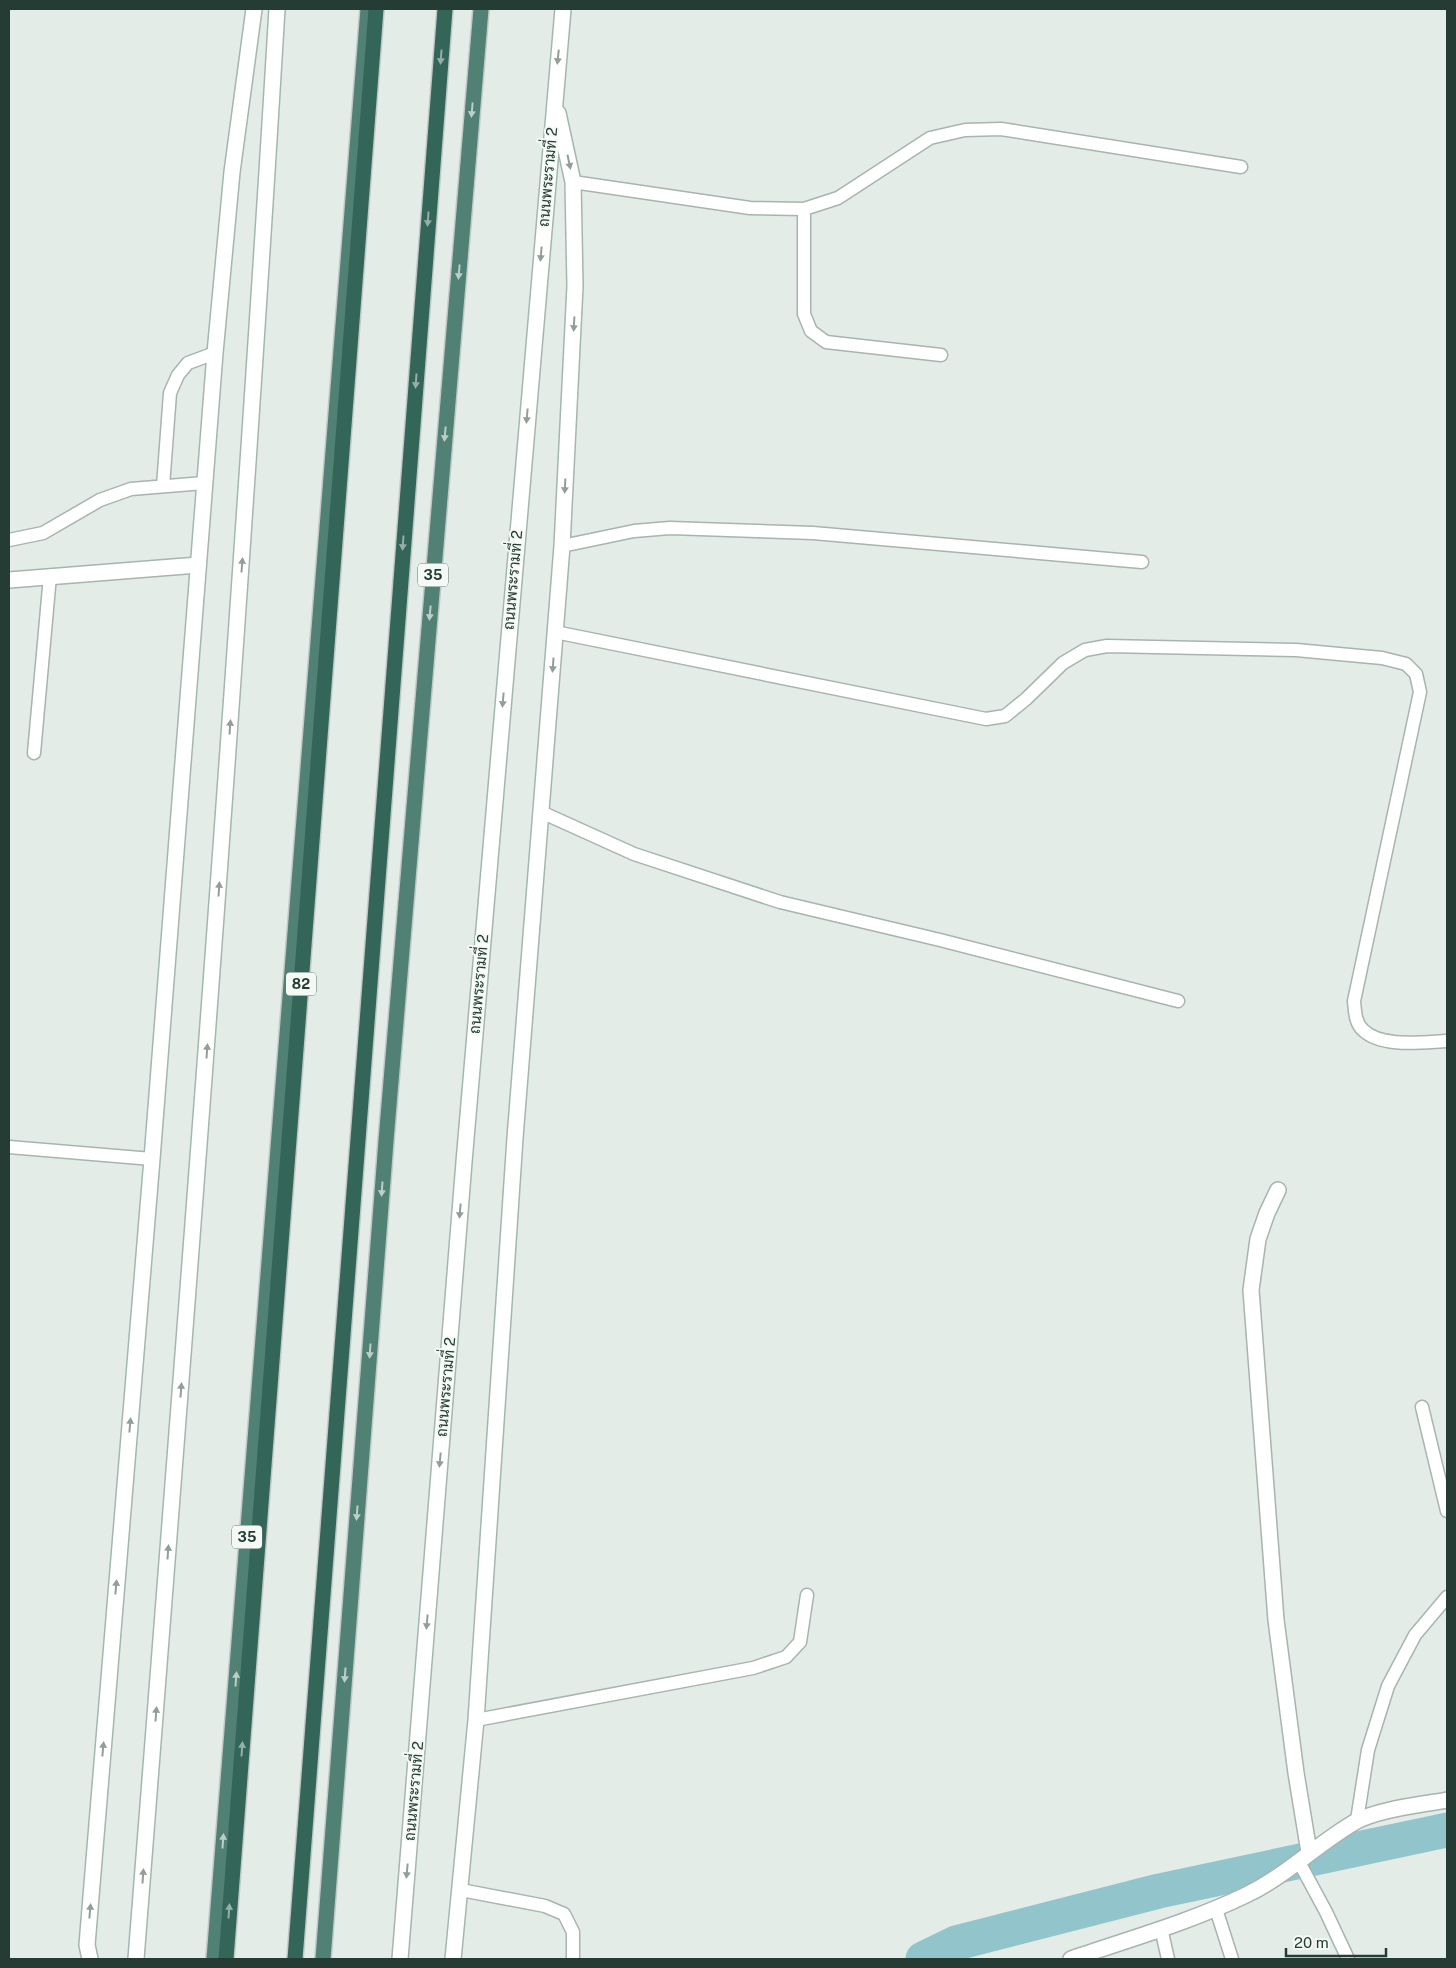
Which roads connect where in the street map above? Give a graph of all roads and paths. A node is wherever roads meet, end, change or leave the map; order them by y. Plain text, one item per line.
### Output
1 (254, 9) edge
2 (278, 9) edge
3 (368, 9) edge
4 (376, 9) edge
5 (444, 9) edge
6 (481, 9) edge
7 (563, 9) edge
8 (554, 97) junction
9 (1240, 167) dead end
10 (573, 182) junction
11 (804, 210) junction
12 (215, 353) junction
13 (941, 355) dead end
14 (204, 483) junction
15 (162, 486) junction
16 (9, 540) edge
17 (562, 546) junction
18 (1142, 562) dead end
19 (198, 565) junction
20 (50, 576) junction
21 (9, 580) edge
22 (555, 632) junction
23 (34, 753) dead end
24 (541, 812) junction
25 (1178, 1001) dead end
26 (1447, 1041) edge
27 (9, 1147) edge
28 (152, 1159) junction
29 (1278, 1190) dead end
30 (1422, 1407) dead end
31 (1447, 1511) edge
32 (807, 1594) dead end
33 (1447, 1597) edge
34 (476, 1720) junction
35 (1447, 1800) edge
36 (1357, 1820) junction
37 (1304, 1857) junction
38 (461, 1890) junction
39 (1216, 1908) junction
40 (1161, 1928) junction
41 (90, 1959) edge
42 (136, 1959) edge
43 (214, 1959) edge
44 (226, 1959) edge
45 (295, 1959) edge
46 (323, 1959) edge
47 (400, 1959) edge
48 (453, 1959) edge
49 (573, 1959) edge
50 (1071, 1959) edge
51 (1168, 1959) edge
52 (1232, 1959) edge
53 (1348, 1959) edge

1 - 12 main road
42 -> 2 main road
43 -> 3 highway, 35
44 -> 4 highway, 82
5 -> 45 highway
6 -> 46 highway, 35
7 -> 8 main road, ถนนพระรามที่ 2
8 -> 10 main road
8 -> 47 main road, ถนนพระรามที่ 2
9 - 11 lane
10 - 11 lane
10 -> 17 main road
11 - 13 lane
12 - 14 main road
12 - 15 lane
14 - 15 lane
14 - 19 main road
15 - 16 lane
17 - 18 lane
17 - 22 main road
19 - 20 main road
19 - 28 main road
20 - 21 main road
20 - 23 lane
22 -> 24 main road
22 - 26 lane
24 - 25 lane
24 - 34 main road
27 - 28 lane
41 -> 28 main road
29 - 37 main road
30 - 31 lane
32 - 34 lane
33 - 36 lane
34 - 38 main road
35 - 36 main road
36 - 37 main road
37 - 39 main road
37 - 53 lane
38 - 48 main road
38 - 49 lane
39 - 40 main road
39 - 52 lane
40 - 50 main road
40 - 51 lane

